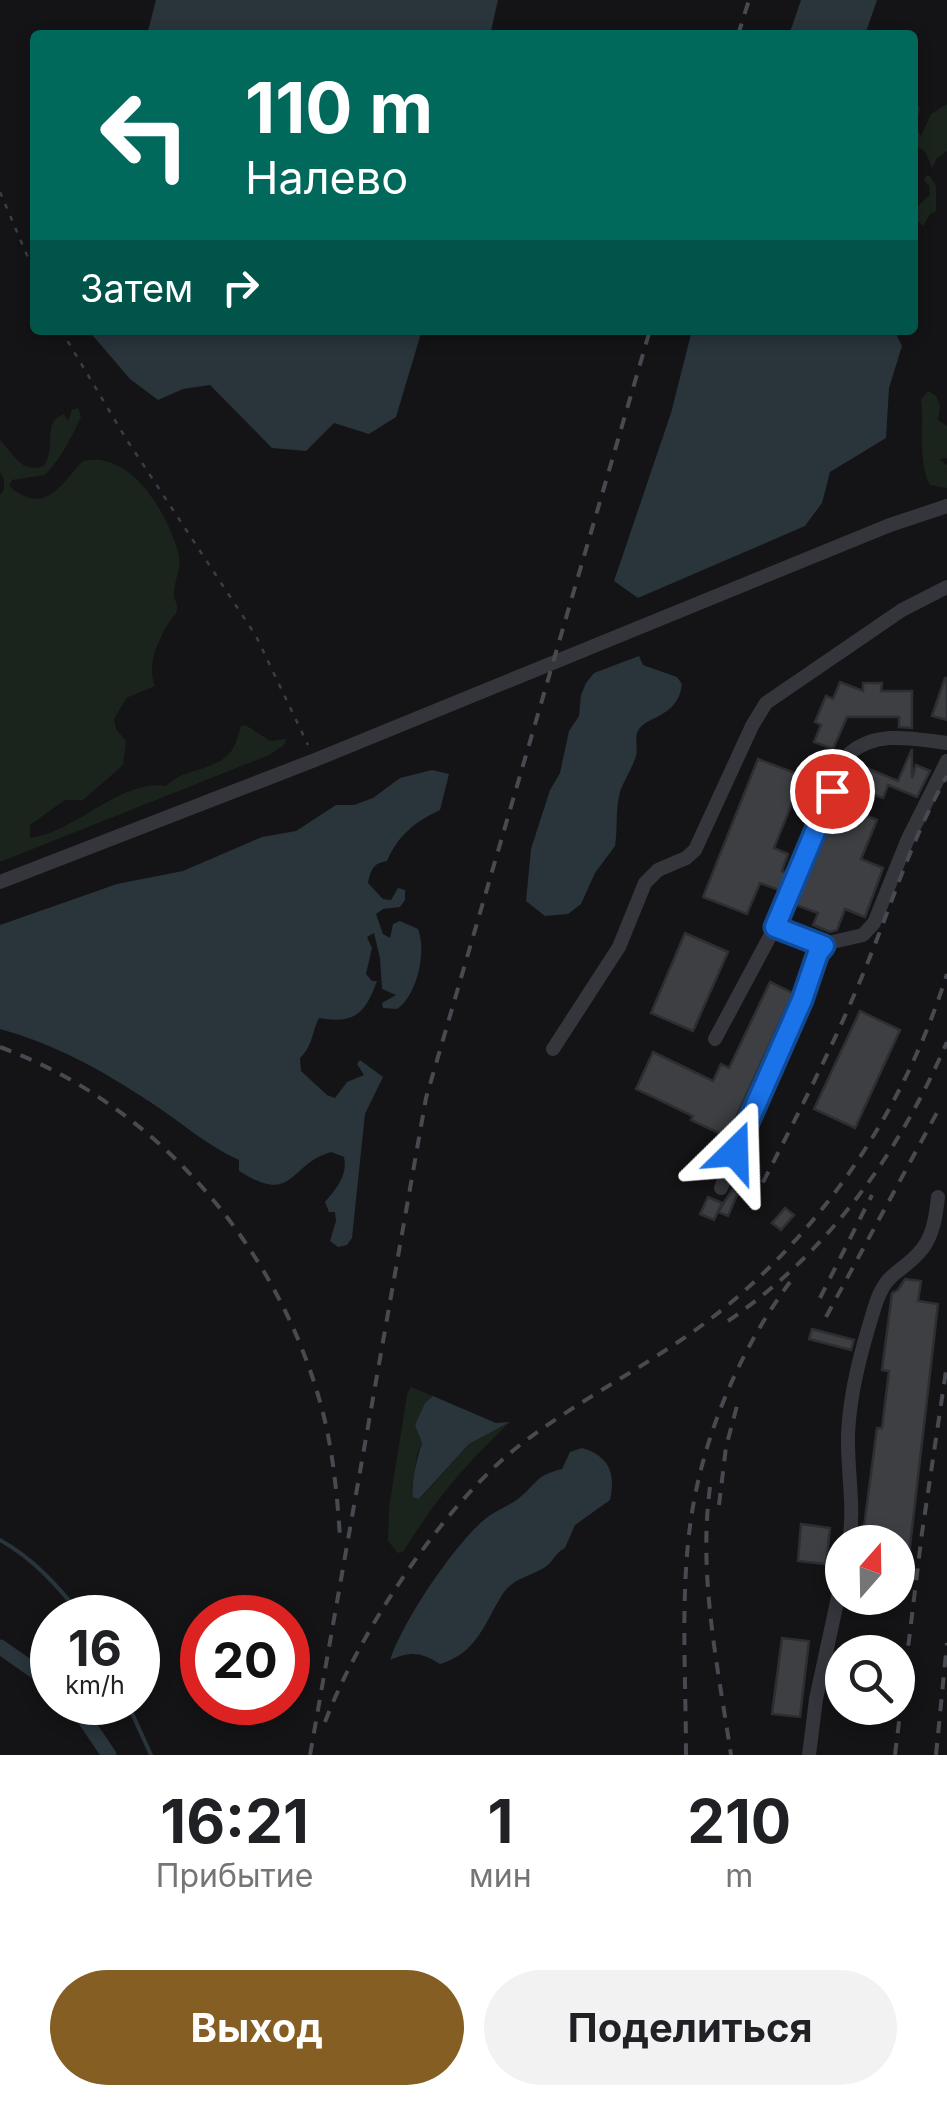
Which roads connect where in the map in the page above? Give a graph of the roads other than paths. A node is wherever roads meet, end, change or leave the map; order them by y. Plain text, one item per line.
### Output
1 (947, 506) edge
2 (947, 587) edge
3 (947, 743) edge
4 (947, 761) edge
5 (0, 882) edge
6 (775, 927) junction
7 (824, 946) junction
8 (715, 1039) dead end
9 (553, 1049) dead end
10 (720, 1188) dead end
11 (938, 1196) dead end
12 (851, 1525) edge
13 (834, 1615) edge
14 (809, 1755) edge

1 - 5 street
2 - 9 street
3 - 6 street
4 - 7 street
6 - 7 street
6 - 8 street
7 - 10 street
11 - 12 street
13 - 14 street

